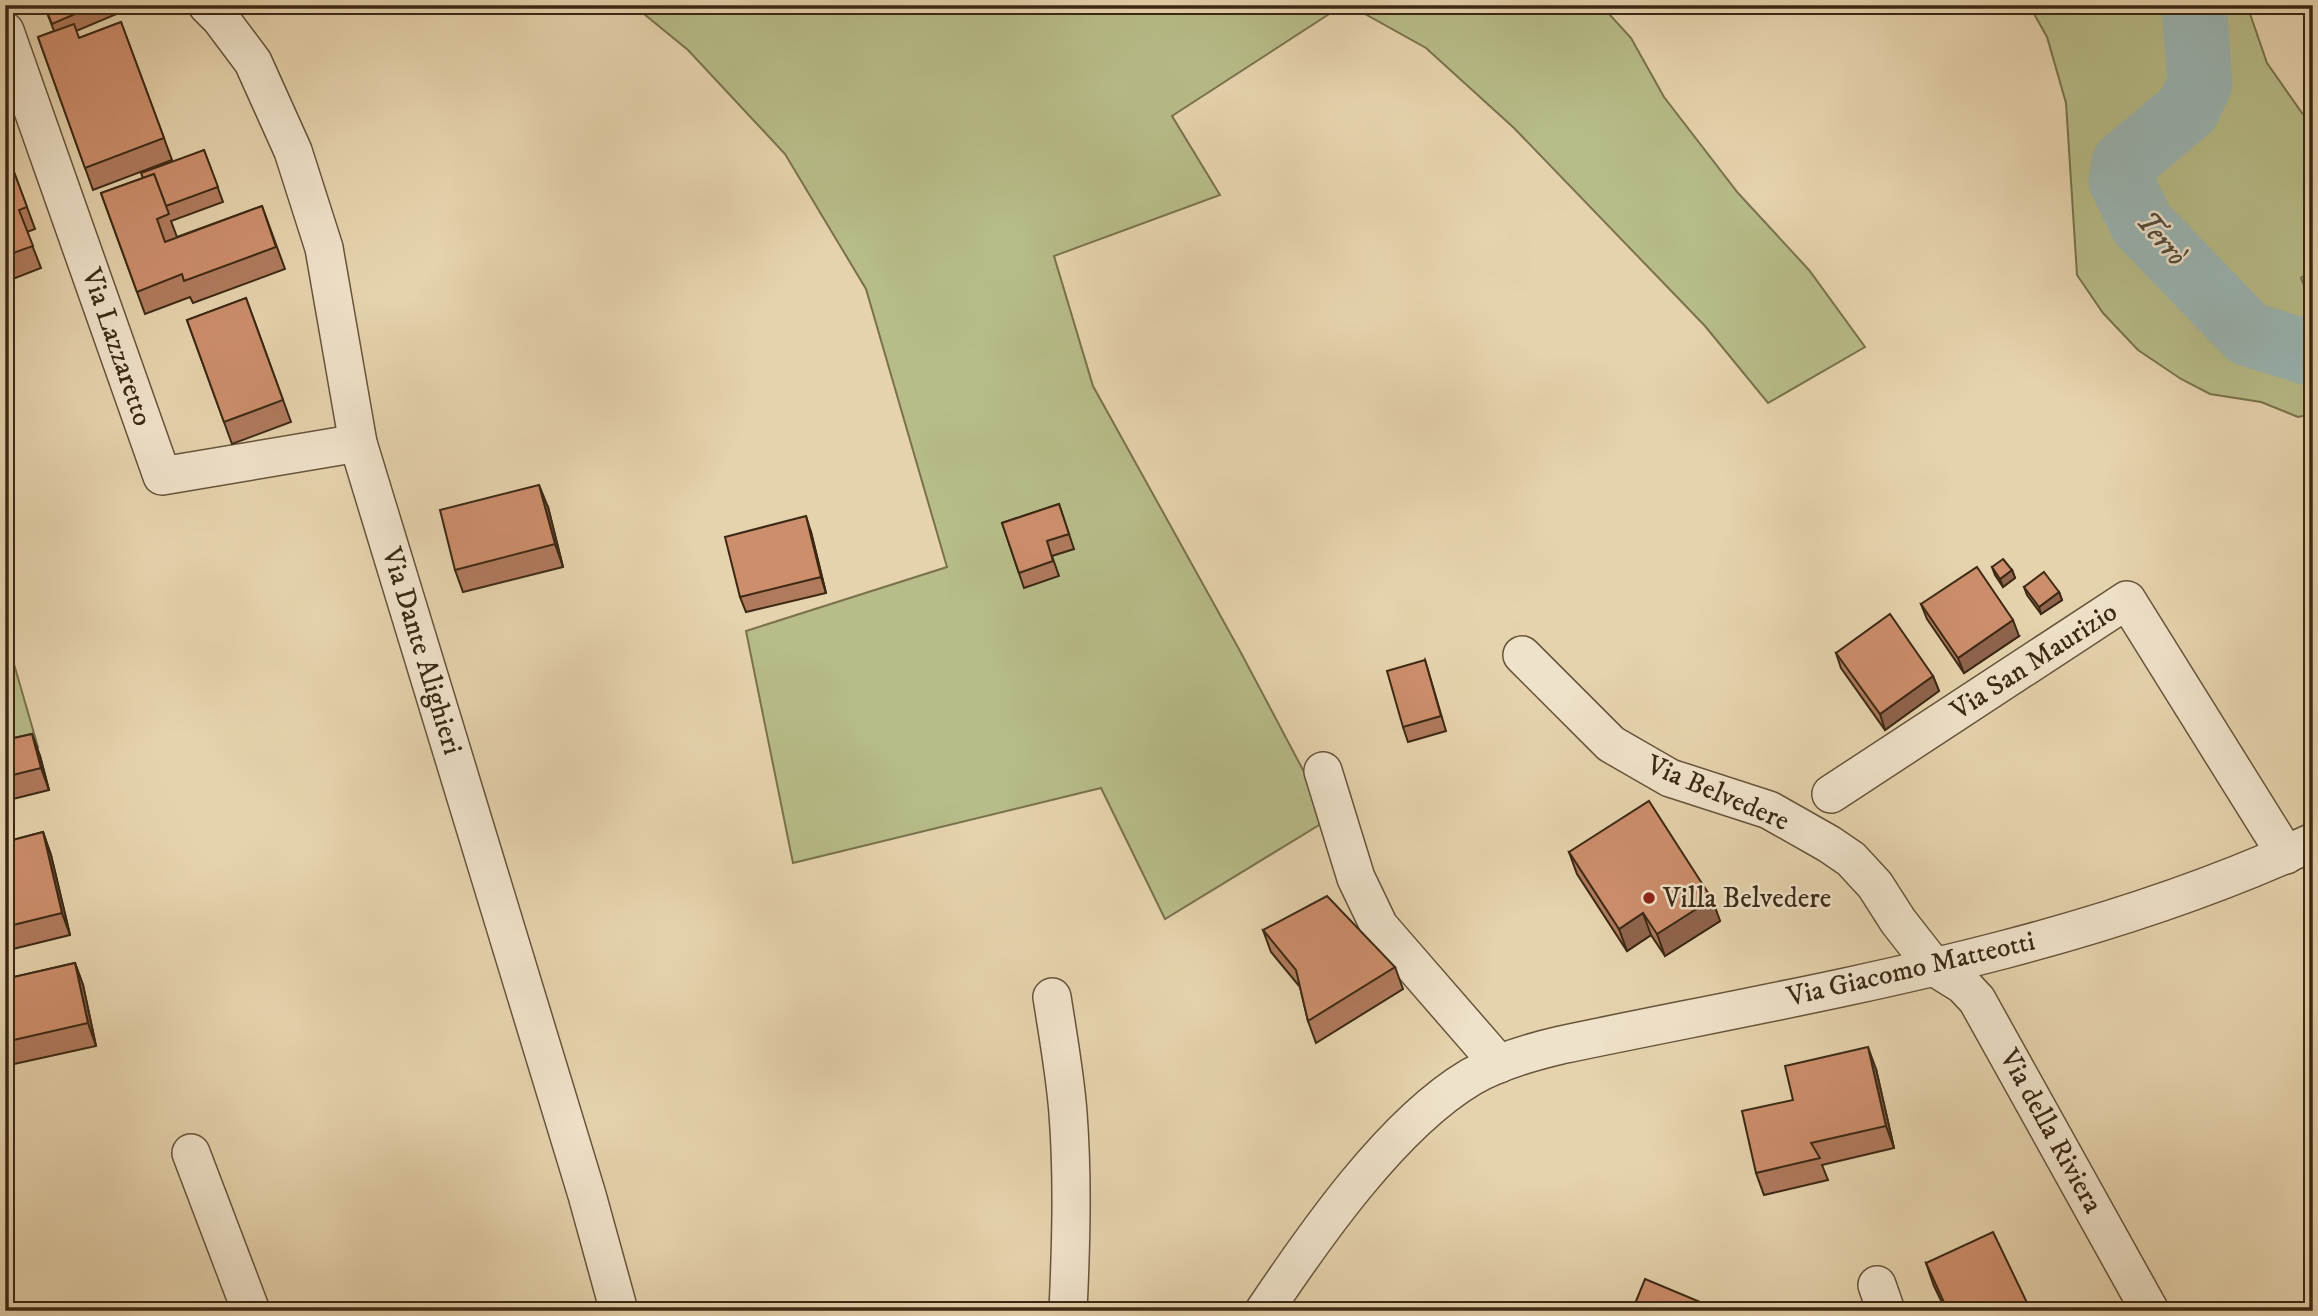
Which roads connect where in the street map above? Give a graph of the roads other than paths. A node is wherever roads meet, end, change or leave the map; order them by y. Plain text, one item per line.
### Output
1 (206, 5) edge
2 (5, 31) edge
3 (358, 443) junction
4 (1522, 655) dead end
5 (1322, 771) dead end
6 (1831, 794) dead end
7 (2299, 849) edge
8 (1934, 967) junction
9 (1052, 997) dead end
10 (1499, 1064) junction
11 (191, 1153) dead end
12 (251, 1311) edge
13 (619, 1311) edge
14 (1068, 1311) edge
15 (1264, 1311) edge
16 (2150, 1311) edge

1 - 3 street, Via Dante Alighieri
2 - 3 street, Via Lazzaretto
3 - 13 street, Via Dante Alighieri
4 - 8 street, Via Belvedere
5 - 10 street
6 - 7 street, Via San Maurizio
7 - 8 street, Via Giacomo Matteotti
8 - 10 street, Via Giacomo Matteotti
8 - 16 street, Via della Riviera
9 - 14 street
10 - 15 street, Via Giacomo Matteotti
11 - 12 street

